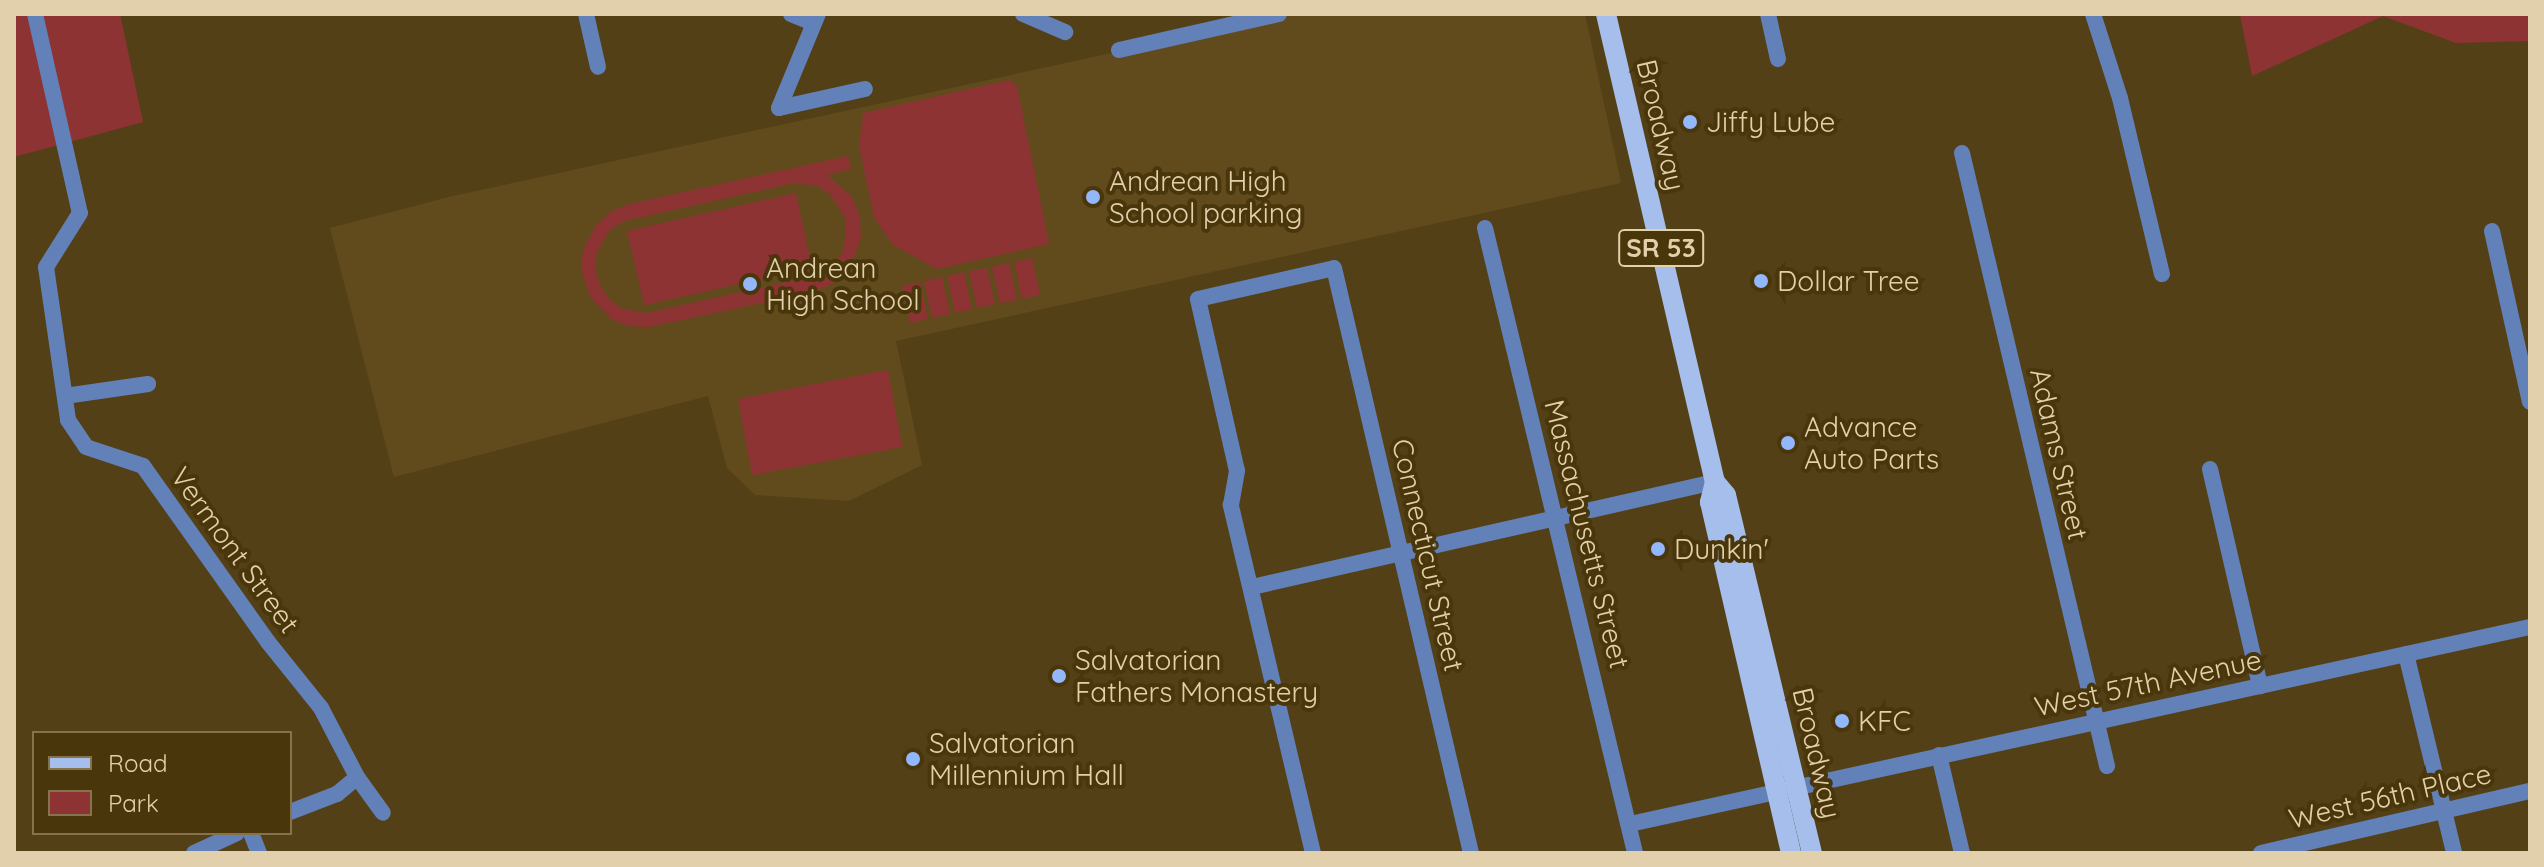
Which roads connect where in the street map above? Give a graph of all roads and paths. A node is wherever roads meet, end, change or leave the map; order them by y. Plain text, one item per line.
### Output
1 (35, 14) edge
2 (586, 14) edge
3 (791, 14) edge
4 (1023, 14) edge
5 (1279, 14) edge
6 (1606, 14) edge
7 (1768, 14) edge
8 (2093, 14) edge
9 (816, 19) edge
10 (1065, 32) dead end
11 (1119, 50) dead end
12 (1778, 59) dead end
13 (598, 67) dead end
14 (865, 89) dead end
15 (1962, 153) dead end
16 (1485, 228) dead end
17 (2492, 231) dead end
18 (2162, 274) dead end
19 (148, 384) dead end
20 (65, 396) junction
21 (2530, 402) edge
22 (2210, 469) dead end
23 (1715, 482) junction
24 (1556, 517) junction
25 (1401, 552) junction
26 (1252, 587) junction
27 (2530, 627) edge
28 (2406, 654) junction
29 (2260, 686) junction
30 (2095, 720) junction
31 (1939, 755) junction
32 (2107, 766) dead end
33 (357, 777) junction
34 (1787, 789) junction
35 (2530, 791) edge
36 (2443, 809) junction
37 (292, 811) edge
38 (383, 813) dead end
39 (1630, 824) junction
40 (233, 835) edge
41 (194, 853) edge
42 (1313, 853) edge
43 (1471, 853) edge
44 (1635, 853) edge
45 (1791, 853) edge
46 (1812, 853) edge
47 (1962, 853) edge
48 (2261, 853) edge
49 (2454, 853) edge

1 - 20 street, Vermont Street
2 - 13 street
3 - 9 street
4 - 10 street
5 - 11 street
6 - 23 main road, Broadway / SR 53
7 - 12 street
8 - 18 street
9 - 14 street
15 - 30 street, Adams Street
16 - 24 street, Massachusetts Street
17 - 21 street
19 - 20 street
20 - 33 street, Vermont Street
22 - 29 street
23 - 24 street
23 - 34 main road, Broadway / SR 53
24 - 25 street
24 - 39 street, Massachusetts Street
25 - 26 street
25 - 26 street, Connecticut Street
25 - 43 street, Connecticut Street
26 - 42 street
27 - 28 street, West 57th Avenue
28 - 29 street, West 57th Avenue
28 - 36 street
29 - 30 street, West 57th Avenue
30 - 31 street, West 57th Avenue
30 - 32 street, Adams Street
31 - 34 street, West 57th Avenue
31 - 47 street
33 - 37 street
33 - 38 street, Vermont Street
34 - 39 street, West 57th Avenue
34 - 45 main road, Broadway / SR 53
34 - 46 main road, Broadway / SR 53
35 - 36 street, West 56th Place
36 - 48 street, West 56th Place
36 - 49 street
39 - 44 street, Massachusetts Street
40 - 41 street

